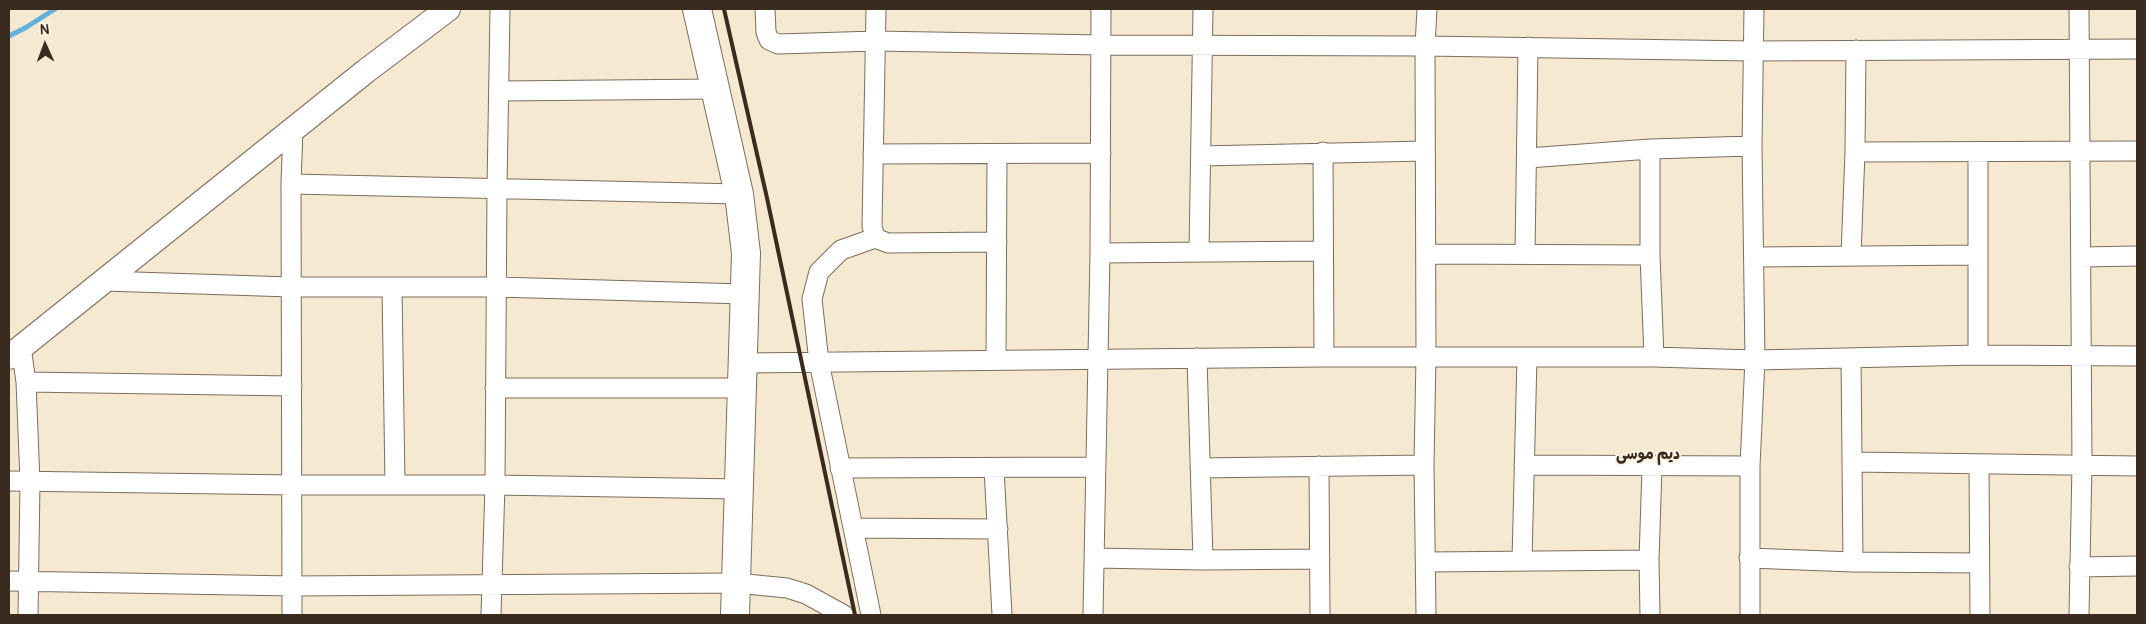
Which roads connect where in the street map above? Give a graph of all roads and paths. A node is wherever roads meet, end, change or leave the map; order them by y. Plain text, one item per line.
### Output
1 (448, 9) edge
2 (500, 9) edge
3 (697, 9) edge
4 (765, 9) edge
5 (876, 9) edge
6 (1101, 9) edge
7 (1203, 9) edge
8 (1427, 9) edge
9 (1754, 9) edge
10 (2079, 9) edge
11 (876, 41) junction
12 (1101, 45) junction
13 (1202, 45) junction
14 (1425, 46) junction
15 (1528, 47) junction
16 (2137, 49) edge
17 (1856, 50) junction
18 (2079, 50) junction
19 (1754, 51) junction
20 (715, 89) junction
21 (500, 91) junction
22 (293, 129) junction
23 (1752, 146) junction
24 (1650, 149) junction
25 (1425, 151) junction
26 (2137, 151) edge
27 (1323, 152) junction
28 (1855, 152) junction
29 (2080, 152) junction
30 (1101, 153) junction
31 (1978, 153) junction
32 (874, 154) junction
33 (997, 154) junction
34 (1201, 156) junction
35 (1528, 158) junction
36 (291, 184) junction
37 (497, 188) junction
38 (739, 194) junction
39 (875, 238) junction
40 (997, 242) junction
41 (1322, 251) junction
42 (1199, 252) junction
43 (1100, 253) junction
44 (1427, 254) junction
45 (1525, 254) junction
46 (1650, 255) junction
47 (1851, 255) junction
48 (1976, 255) junction
49 (2137, 256) edge
50 (1754, 257) junction
51 (2081, 257) junction
52 (104, 281) junction
53 (291, 287) junction
54 (392, 287) junction
55 (497, 287) junction
56 (745, 294) junction
57 (15, 352) edge
58 (1978, 355) junction
59 (2081, 356) junction
60 (2137, 356) edge
61 (1324, 357) junction
62 (1527, 357) junction
63 (1654, 357) junction
64 (1098, 358) junction
65 (1197, 358) junction
66 (1426, 358) junction
67 (1852, 358) junction
68 (996, 360) junction
69 (1755, 360) junction
70 (819, 362) junction
71 (742, 376) junction
72 (26, 382) junction
73 (292, 386) junction
74 (496, 388) junction
75 (1853, 462) junction
76 (1979, 464) junction
77 (1424, 465) junction
78 (1524, 465) junction
79 (2082, 465) junction
80 (1319, 466) junction
81 (1750, 466) junction
82 (2137, 466) edge
83 (1095, 467) junction
84 (1652, 467) junction
85 (840, 468) junction
86 (1200, 468) junction
87 (994, 469) junction
88 (9, 481) edge
89 (30, 482) junction
90 (293, 485) junction
91 (395, 485) junction
92 (495, 485) junction
93 (739, 489) junction
94 (853, 528) junction
95 (998, 528) junction
96 (1094, 558) junction
97 (1749, 558) junction
98 (1320, 559) junction
99 (1203, 560) junction
100 (1522, 560) junction
101 (1649, 560) junction
102 (1426, 562) junction
103 (1853, 562) junction
104 (1979, 563) junction
105 (2137, 566) edge
106 (2079, 567) junction
107 (9, 581) edge
108 (28, 582) junction
109 (736, 584) junction
110 (293, 586) junction
111 (492, 586) junction
112 (823, 609) edge
113 (28, 615) edge
114 (292, 615) edge
115 (491, 615) edge
116 (735, 615) edge
117 (844, 615) edge
118 (871, 615) edge
119 (1002, 615) edge
120 (1093, 615) edge
121 (1320, 615) edge
122 (1426, 615) edge
123 (1650, 615) edge
124 (1750, 615) edge
125 (1980, 615) edge
126 (2079, 615) edge

1 - 22 street
2 - 21 street
3 - 20 main road
4 - 11 street
5 - 11 street
6 - 12 street
7 - 13 street
8 - 14 street
9 - 19 street
10 - 18 street
11 - 12 street
11 - 32 street
12 - 13 street
12 - 30 street
13 - 14 street
13 - 34 street
14 - 15 street
14 - 25 street
15 - 19 street
15 - 35 street
16 - 18 street
17 - 18 street
17 - 19 street
17 - 28 street
18 - 29 street
19 - 23 street
20 - 21 street
20 - 38 main road
21 - 37 street
22 - 36 street
22 - 52 street
23 - 24 street
23 - 50 street
24 - 35 street
24 - 46 street
25 - 27 street
25 - 44 street
26 - 29 street
27 - 34 street
27 - 41 street
28 - 31 street
28 - 47 street
29 - 31 street
29 - 51 street
30 - 33 street
30 - 43 street
31 - 48 street
32 - 33 street
32 - 39 street
33 - 40 street
34 - 42 street
35 - 45 street
36 - 37 street
36 - 53 street
37 - 38 street
37 - 55 street
38 - 56 main road
39 - 40 street
39 - 70 street
40 - 68 street
41 - 42 street
41 - 61 street
42 - 43 street
43 - 64 street
44 - 45 street
44 - 66 street
45 - 46 street
46 - 63 street
47 - 48 street
47 - 50 street
48 - 58 street
49 - 51 street
50 - 69 street
51 - 59 street
52 - 53 street
52 - 57 street
53 - 54 street
53 - 73 street
54 - 55 street
54 - 91 street
55 - 56 street
55 - 74 street
56 - 71 main road
57 - 72 street
58 - 59 street
58 - 67 street
59 - 60 street
59 - 79 street
61 - 65 street
61 - 66 street
62 - 63 street
62 - 66 street
62 - 78 street
63 - 69 street
64 - 65 street
64 - 68 street
64 - 83 street
65 - 86 street
66 - 77 street
67 - 69 street
67 - 75 street
68 - 70 street
69 - 81 street
70 - 71 street
70 - 85 street
71 - 74 street
71 - 93 main road
72 - 73 street
72 - 89 street
73 - 90 street
74 - 92 street
75 - 76 street
75 - 103 street
76 - 79 street
76 - 104 street
77 - 80 street
77 - 102 street
78 - 84 street
78 - 100 street
79 - 82 street
79 - 106 street
80 - 86 street
80 - 98 street
81 - 84 street
81 - 97 street
83 - 87 street
83 - 96 street
84 - 101 street
85 - 87 street
85 - 94 street
86 - 99 street
87 - 95 street
88 - 89 street
89 - 90 street
89 - 108 street
90 - 91 street
90 - 110 street
91 - 92 street
92 - 93 street
92 - 111 street
93 - 109 main road
94 - 95 street
94 - 118 street
95 - 119 street
96 - 99 street
96 - 120 street
97 - 103 street
97 - 124 street
98 - 99 street
98 - 121 street
100 - 101 street
100 - 102 street
101 - 123 street
102 - 122 street
103 - 104 street
104 - 125 street
105 - 106 street
106 - 126 street
107 - 108 street
108 - 110 street
108 - 113 street
109 - 111 street
109 - 112 street
109 - 116 main road
110 - 111 street
110 - 114 street
111 - 115 street
112 - 117 street

